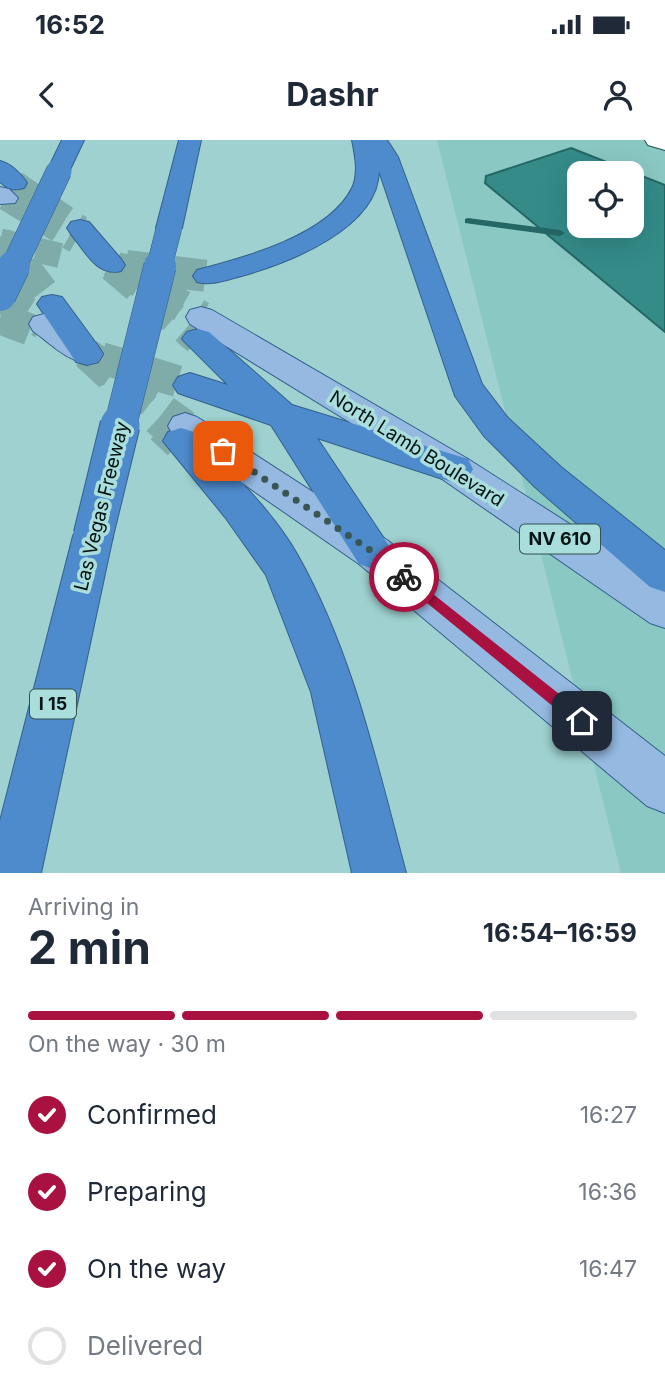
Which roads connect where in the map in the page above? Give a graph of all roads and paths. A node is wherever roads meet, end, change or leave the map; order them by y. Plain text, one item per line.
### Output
1 (73, 140) edge
2 (190, 140) edge
3 (363, 140) edge
4 (376, 140) edge
5 (656, 140) edge
6 (665, 143) edge
7 (75, 242) tunnel mouth
8 (111, 265) tunnel mouth
9 (206, 276) tunnel mouth
10 (0, 295) edge
11 (46, 321) tunnel mouth
12 (200, 328) joint
13 (87, 354) tunnel mouth
14 (190, 385) tunnel mouth
15 (283, 416) junction
16 (183, 433) joint
17 (455, 469) junction
18 (373, 552) junction
19 (665, 574) edge
20 (665, 609) edge
21 (665, 789) edge
22 (14, 873) edge
23 (379, 873) edge

1 - 10 highway, bridge
2 - 22 highway, Las Vegas Freeway / I 15, bridge
3 - 9 highway
4 - 19 highway
5 - 6 lane
7 - 8 highway
11 - 13 highway
12 - 15 highway
12 - 17 main road, North Lamb Boulevard
14 - 15 highway
15 - 17 highway
15 - 18 highway
16 - 18 main road
16 - 23 highway
17 - 20 main road, North Lamb Boulevard / NV 610
18 - 21 main road

